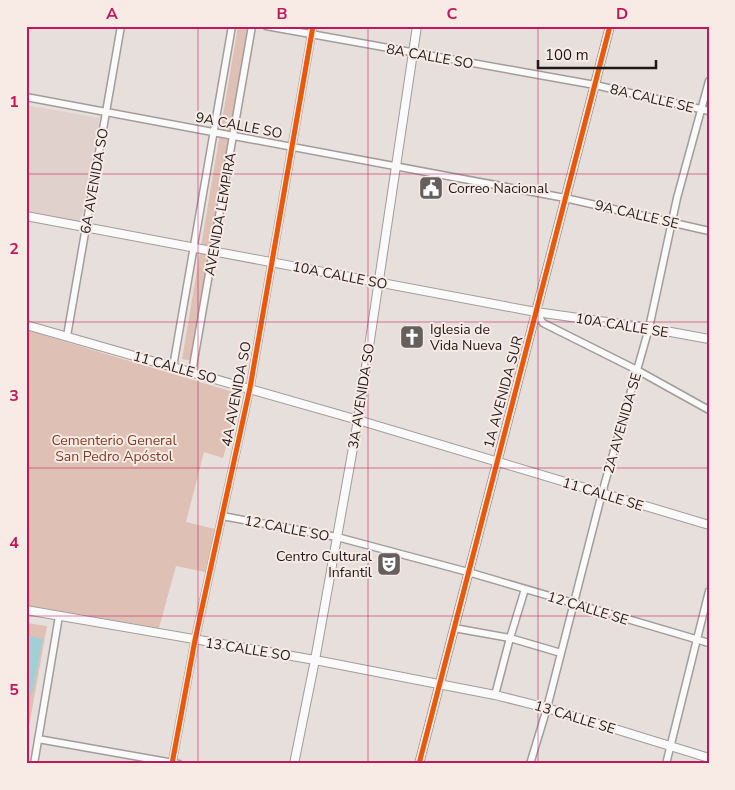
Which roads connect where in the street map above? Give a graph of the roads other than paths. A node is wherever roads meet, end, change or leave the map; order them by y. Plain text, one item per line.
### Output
1 (121, 26) edge
2 (232, 26) edge
3 (252, 26) edge
4 (266, 26) edge
5 (313, 26) edge
6 (417, 26) edge
7 (610, 26) edge
8 (312, 34) junction
9 (413, 53) junction
10 (709, 81) edge
11 (594, 85) junction
12 (26, 97) edge
13 (705, 110) edge
14 (106, 112) junction
15 (214, 132) junction
16 (233, 136) junction
17 (292, 147) junction
18 (396, 166) junction
19 (565, 198) junction
20 (26, 216) edge
21 (671, 222) junction
22 (86, 227) junction
23 (709, 231) edge
24 (194, 248) junction
25 (213, 251) junction
26 (272, 262) junction
27 (380, 282) junction
28 (536, 312) junction
29 (26, 325) edge
30 (649, 328) junction
31 (67, 336) junction
32 (709, 339) edge
33 (173, 366) junction
34 (637, 370) junction
35 (192, 372) junction
36 (250, 388) junction
37 (709, 410) edge
38 (358, 420) junction
39 (497, 462) junction
40 (602, 493) junction
41 (222, 516) junction
42 (709, 525) edge
43 (337, 538) junction
44 (468, 572) junction
45 (525, 589) junction
46 (709, 591) edge
47 (574, 604) junction
48 (26, 610) edge
49 (59, 616) junction
50 (454, 628) junction
51 (510, 638) junction
52 (195, 640) junction
53 (697, 640) junction
54 (709, 643) edge
55 (561, 653) junction
56 (315, 660) junction
57 (439, 685) junction
58 (495, 696) junction
59 (547, 708) junction
60 (38, 739) junction
61 (671, 747) junction
62 (709, 758) edge
63 (175, 763) edge
64 (34, 764) edge
65 (294, 764) edge
66 (418, 764) edge
67 (530, 764) edge
68 (666, 764) edge

1 - 14 street, 6A AVENIDA SO
2 - 15 street, AVENIDA LEMPIRA
3 - 16 street, AVENIDA LEMPIRA
4 - 8 street, 8A CALLE SO
5 - 8 street, 4A AVENIDA SO
6 - 9 street, 3A AVENIDA SO
7 - 11 street, 1A AVENIDA SUR
8 - 9 street, 8A CALLE SO
8 - 17 street, 4A AVENIDA SO
9 - 11 street, 8A CALLE SO
9 - 18 street, 3A AVENIDA SO
10 - 13 street, 2A AVENIDA SE
11 - 13 street, 8A CALLE SE
11 - 19 street, 1A AVENIDA SUR
12 - 14 street, 9A CALLE SO
13 - 21 street, 2A AVENIDA SE
14 - 15 street, 9A CALLE SO
14 - 22 street, 6A AVENIDA SO
15 - 16 street, 9A CALLE SO
15 - 24 street, AVENIDA LEMPIRA
16 - 17 street, 9A CALLE SO
16 - 25 street, AVENIDA LEMPIRA
17 - 18 street, 9A CALLE SO
17 - 26 street, 4A AVENIDA SO
18 - 19 street, 9A CALLE SO
18 - 27 street, 3A AVENIDA SO
19 - 21 street, 9A CALLE SE
19 - 28 street, 1A AVENIDA SUR
20 - 22 street, 10A CALLE SO
21 - 23 street, 9A CALLE SE
21 - 30 street, 2A AVENIDA SE
22 - 24 street, 10A CALLE SO
22 - 31 street, 6A AVENIDA SO
24 - 25 street, 10A CALLE SO
24 - 33 street, AVENIDA LEMPIRA
25 - 26 street, 10A CALLE SO
25 - 35 street, AVENIDA LEMPIRA
26 - 27 street, 10A CALLE SO
26 - 36 street, 4A AVENIDA SO
27 - 28 street, 10A CALLE SO
27 - 38 street, 3A AVENIDA SO
28 - 30 street, 10A CALLE SE
28 - 34 street
28 - 39 street, 1A AVENIDA SUR
29 - 31 street, 11 CALLE SO
30 - 32 street, 10A CALLE SE
30 - 34 street, 2A AVENIDA SE
31 - 33 street, 11 CALLE SO
33 - 35 street, 11 CALLE SO
34 - 37 street
34 - 40 street, 2A AVENIDA SE
35 - 36 street, 11 CALLE SO
36 - 38 street, 11 CALLE SO
36 - 41 street, 4A AVENIDA SO
38 - 39 street, 11 CALLE SO
38 - 43 street, 3A AVENIDA SO
39 - 40 street, 11 CALLE SE
39 - 44 street, 1A AVENIDA SUR
40 - 42 street, 11 CALLE SE
40 - 47 street, 2A AVENIDA SE
41 - 43 street, 12 CALLE SO
41 - 52 street, 4A AVENIDA SO
43 - 44 street, 12 CALLE SO
43 - 56 street, 3A AVENIDA SO
44 - 45 street, 12 CALLE SE
44 - 50 street, 1A AVENIDA SUR
45 - 47 street, 12 CALLE SE
45 - 51 street
46 - 53 street
47 - 53 street, 12 CALLE SE
47 - 55 street, 2A AVENIDA SE
48 - 49 street, 13 CALLE SO
49 - 52 street, 13 CALLE SO
49 - 60 street
50 - 51 street
50 - 57 street, 1A AVENIDA SUR
51 - 55 street
51 - 58 street
52 - 56 street, 13 CALLE SO
52 - 63 street, 4A AVENIDA SO
53 - 54 street, 12 CALLE SE
53 - 61 street
55 - 59 street, 2A AVENIDA SE
56 - 57 street, 13 CALLE SO
56 - 65 street, 3A AVENIDA SO
57 - 58 street, 13 CALLE SE
57 - 66 street, 1A AVENIDA SUR
58 - 59 street, 13 CALLE SE
59 - 61 street, 13 CALLE SE
59 - 67 street, 2A AVENIDA SE
60 - 63 street
60 - 64 street
61 - 62 street, 13 CALLE SE
61 - 68 street

